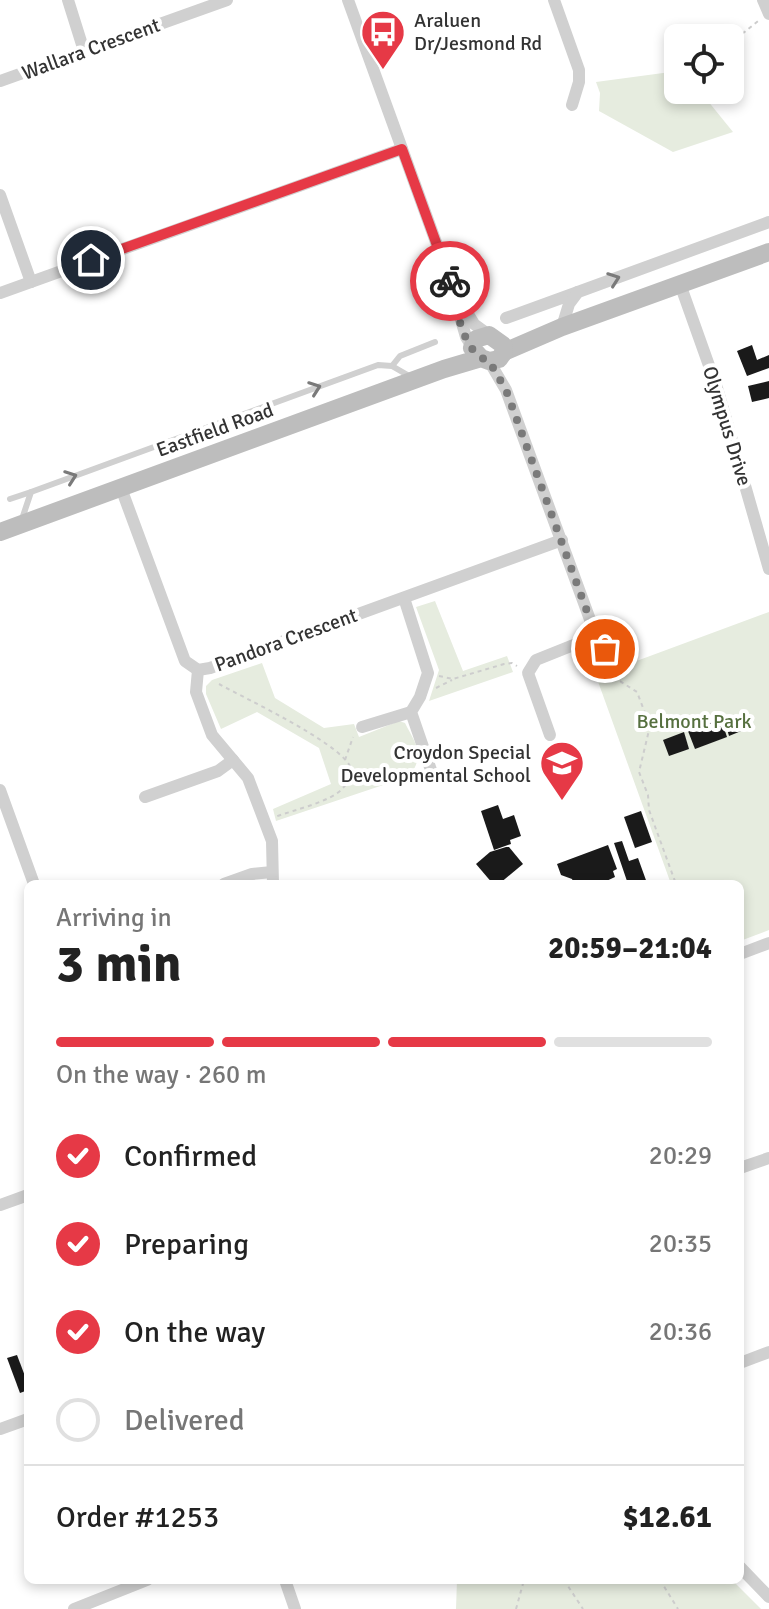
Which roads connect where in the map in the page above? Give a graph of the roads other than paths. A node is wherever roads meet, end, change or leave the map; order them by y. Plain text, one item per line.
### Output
1 (68, 0) edge
2 (227, 0) edge
3 (348, 0) edge
4 (554, 0) edge
5 (763, 0) edge
6 (768, 14) edge
7 (84, 51) junction
8 (0, 81) edge
9 (572, 105) dead end
10 (402, 149) junction
11 (0, 195) edge
12 (769, 222) edge
13 (769, 252) edge
14 (449, 278) junction
15 (31, 282) junction
16 (680, 284) junction
17 (578, 292) junction
18 (0, 293) edge
19 (506, 318) dead end
20 (560, 328) junction
21 (435, 342) dead end
22 (488, 349) junction
23 (392, 366) junction
24 (416, 380) junction
25 (121, 488) junction
26 (31, 492) junction
27 (10, 499) dead end
28 (19, 525) junction
29 (0, 532) edge
30 (562, 540) junction
31 (769, 569) edge
32 (404, 598) junction
33 (596, 636) junction
34 (605, 649) road end
35 (198, 670) junction
36 (411, 712) junction
37 (360, 727) road end
38 (550, 735) dead end
39 (233, 760) junction
40 (419, 778) dead end
41 (0, 790) edge
42 (145, 797) dead end
43 (273, 878) edge
44 (33, 880) edge
45 (235, 880) edge
46 (769, 943) edge
47 (744, 952) edge
48 (769, 1158) edge
49 (744, 1167) edge
50 (24, 1196) edge
51 (0, 1205) edge
52 (769, 1352) edge
53 (744, 1361) edge
54 (24, 1420) edge
55 (0, 1429) edge
56 (744, 1571) edge
57 (139, 1584) edge
58 (286, 1584) edge
59 (769, 1597) edge
60 (96, 1605) edge
61 (74, 1609) edge
62 (295, 1609) edge

1 - 7 street
2 - 7 street, Wallara Crescent
3 - 10 street
4 - 9 street
5 - 6 street
7 - 8 street, Wallara Crescent
10 - 14 street
10 - 15 street
11 - 15 street
17 -> 12 street
13 - 16 main road, Eastfield Road
14 - 22 street
14 - 22 street
15 - 18 street
16 - 20 main road, Eastfield Road
16 - 31 street, Olympus Drive
17 - 19 street
17 - 20 street
20 - 22 main road, Eastfield Road
21 - 23 lane
22 - 24 main road, Eastfield Road
22 - 30 street
23 - 24 lane
26 -> 23 lane
24 - 25 main road, Eastfield Road
25 - 28 main road, Eastfield Road
25 - 35 street, Pandora Crescent
26 - 27 lane
26 - 28 lane
28 - 29 main road, Eastfield Road
30 - 32 street, Pandora Crescent
30 - 33 street
32 - 35 street, Pandora Crescent
32 - 36 street
33 - 34 street
33 - 38 street
35 - 39 street
36 - 37 street
36 - 40 street
39 - 42 street
39 - 43 street
41 - 44 street
43 - 45 street
46 - 47 street
48 - 49 street
50 - 51 street
52 - 53 street
54 - 55 street
56 - 59 street
57 - 60 street
58 - 62 street
60 - 61 street

